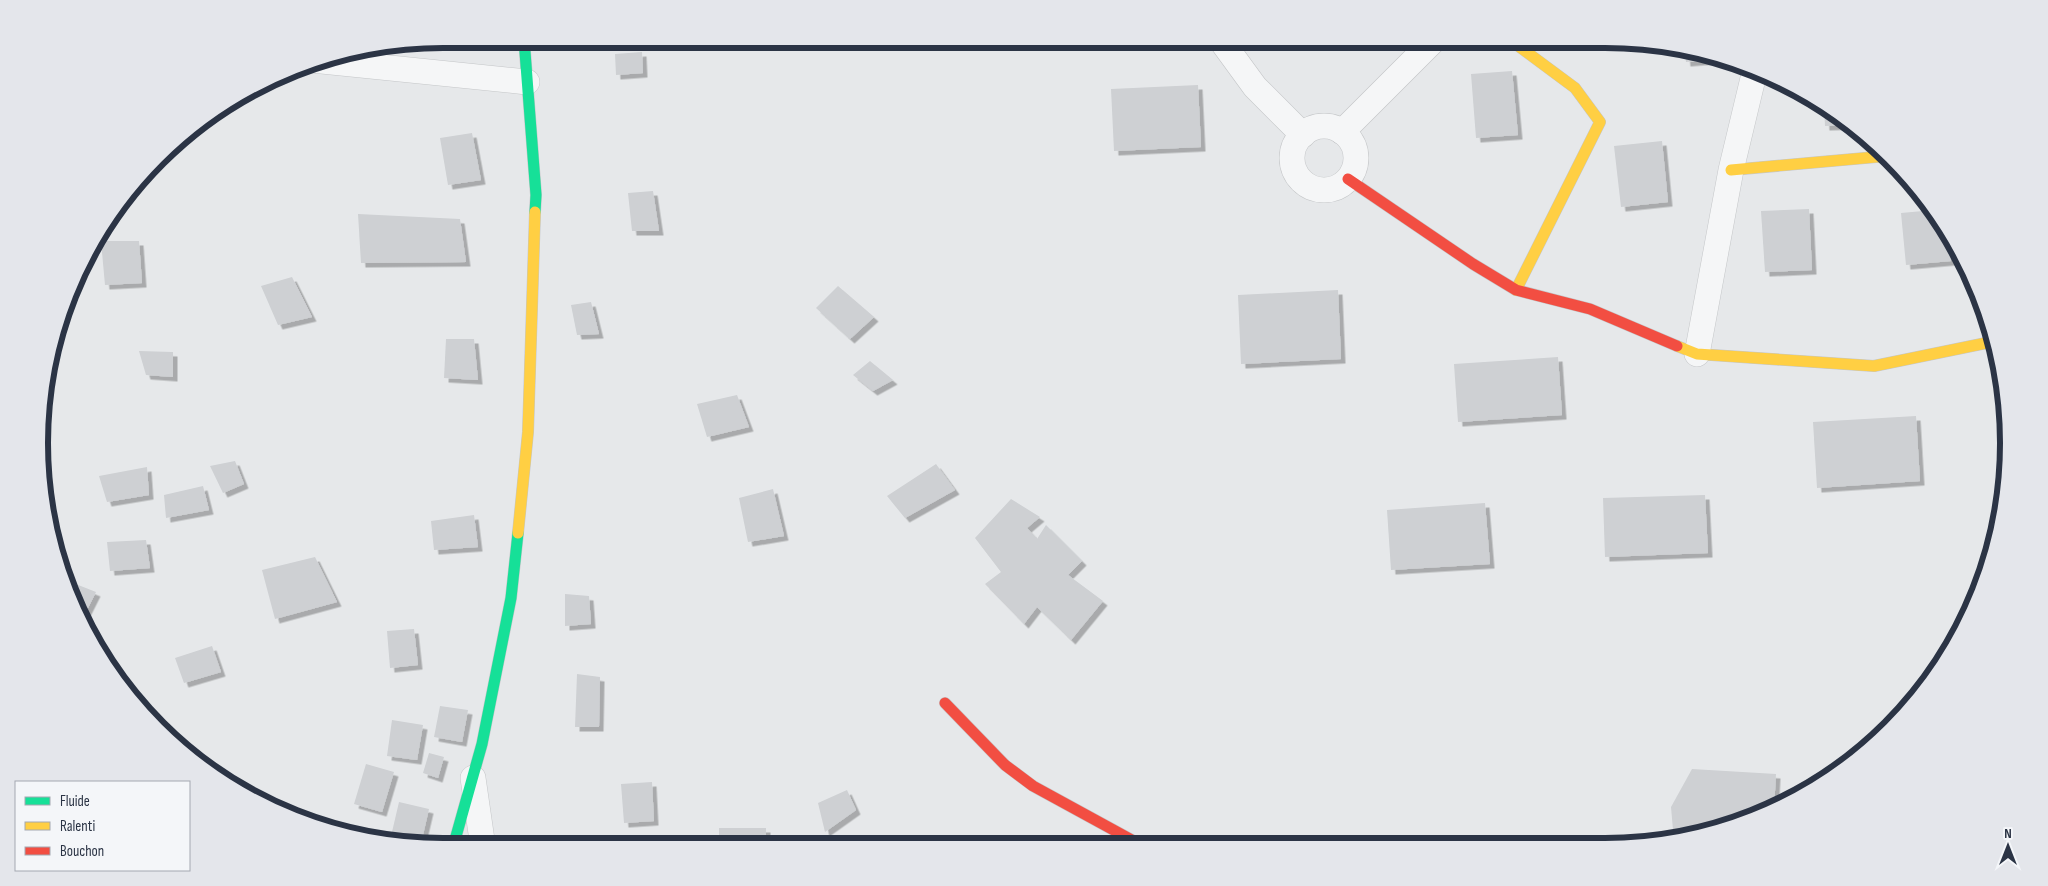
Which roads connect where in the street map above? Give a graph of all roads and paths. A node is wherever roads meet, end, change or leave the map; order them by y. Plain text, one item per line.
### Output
1 (525, 48) edge
2 (1227, 48) edge
3 (1426, 48) edge
4 (1521, 48) edge
5 (336, 62) edge
6 (1754, 77) edge
7 (527, 82) junction
8 (1342, 132) junction
9 (1302, 135) junction
10 (1878, 157) edge
11 (1731, 170) junction
12 (1348, 179) junction
13 (1516, 290) junction
14 (1987, 343) edge
15 (1698, 354) junction
16 (945, 703) dead end
17 (473, 775) junction
18 (456, 838) edge
19 (482, 838) edge
20 (1128, 838) edge

1 - 7 street
2 - 9 street
3 - 8 street
4 - 13 street
5 - 7 street
6 - 11 street
7 - 17 street
8 - 9 street
8 - 12 street
9 - 12 street
10 - 11 street
11 - 15 street
12 - 13 street
13 - 15 street
14 - 15 street
16 - 20 street
17 - 18 street
17 - 19 street

